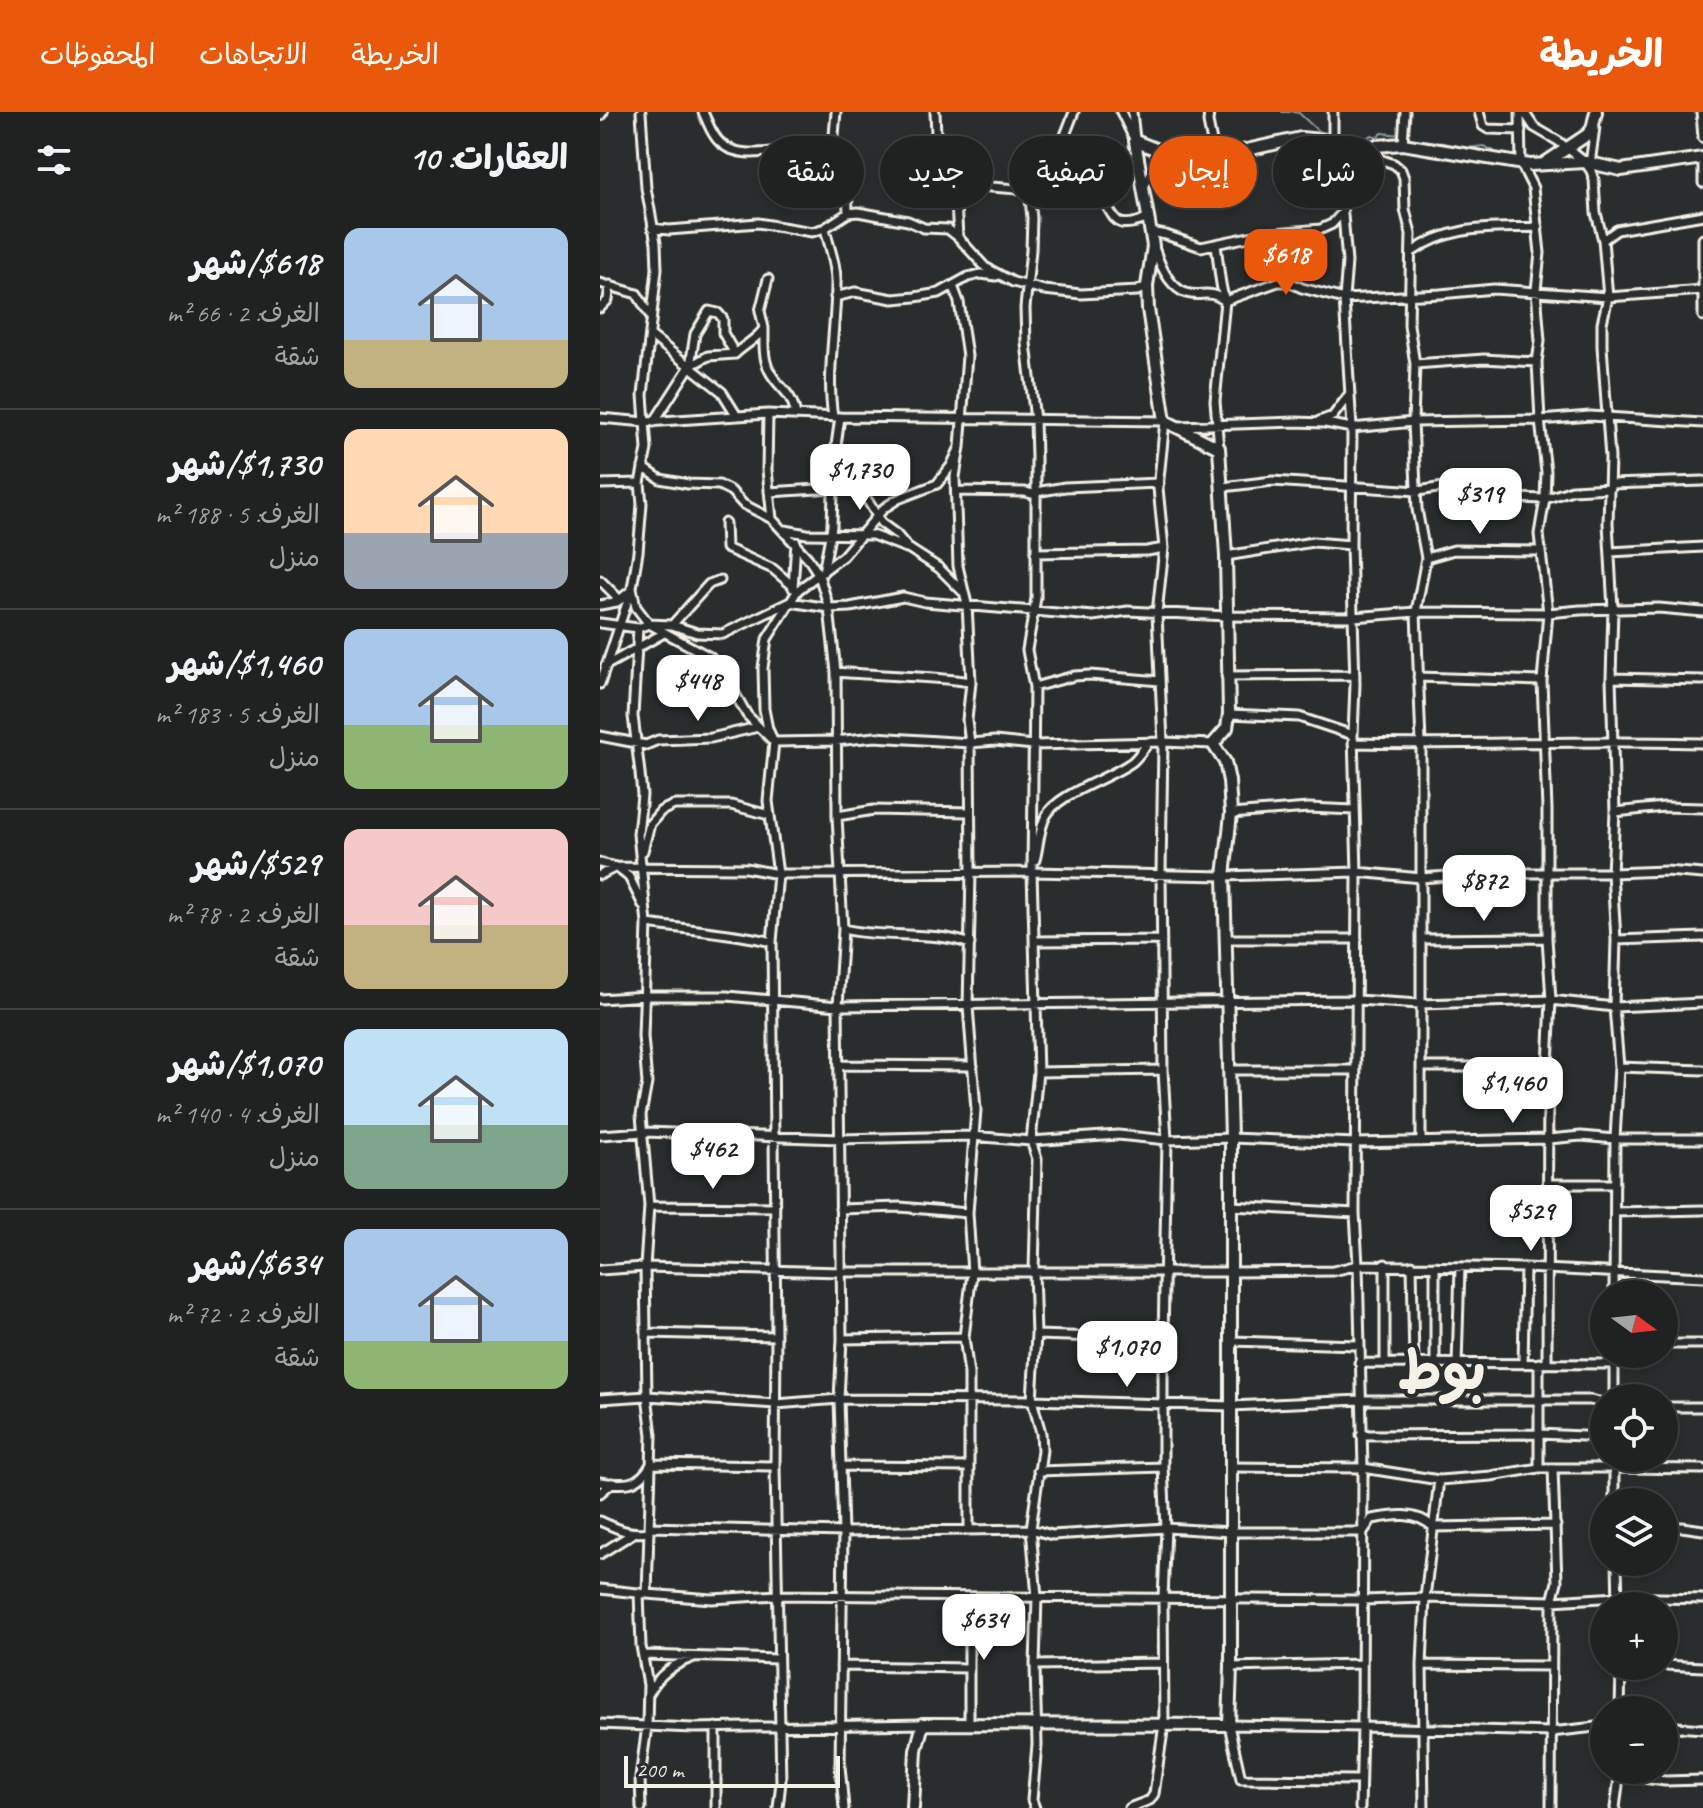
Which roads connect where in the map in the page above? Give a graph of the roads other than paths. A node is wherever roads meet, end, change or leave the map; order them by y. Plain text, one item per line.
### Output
1 (641, 112) edge
2 (703, 112) edge
3 (836, 112) edge
4 (935, 112) edge
5 (1074, 112) edge
6 (1121, 112) edge
7 (1132, 112) edge
8 (1209, 112) edge
9 (1333, 112) edge
10 (1405, 112) edge
11 (1479, 112) edge
12 (1522, 112) edge
13 (1701, 112) edge
14 (1596, 116) edge
15 (1521, 130) junction
16 (834, 136) edge
17 (938, 136) edge
18 (1065, 136) edge
19 (1211, 136) edge
20 (1334, 136) edge
21 (1703, 138) edge
22 (1135, 141) junction
23 (1403, 144) junction
24 (1149, 146) edge
25 (1384, 147) edge
26 (1566, 148) junction
27 (759, 152) edge
28 (1703, 158) edge
29 (1384, 159) edge
30 (1588, 163) junction
31 (1521, 164) junction
32 (1543, 164) junction
33 (1149, 173) edge
34 (1703, 183) edge
35 (1533, 188) junction
36 (1144, 190) junction
37 (848, 208) edge
38 (956, 208) edge
39 (1030, 208) edge
40 (1107, 208) edge
41 (1341, 208) edge
42 (848, 213) junction
43 (1341, 214) junction
44 (1703, 215) edge
45 (1149, 218) junction
46 (1538, 227) junction
47 (652, 228) junction
48 (825, 228) junction
49 (1151, 232) junction
50 (958, 237) junction
51 (1703, 239) edge
52 (1603, 240) junction
53 (1216, 245) junction
54 (1153, 246) junction
55 (1412, 252) junction
56 (1002, 277) junction
57 (768, 279) dead end
58 (600, 283) edge
59 (1026, 284) junction
60 (610, 285) junction
61 (953, 286) junction
62 (1147, 286) junction
63 (1536, 290) junction
64 (1702, 290) edge
65 (1411, 295) junction
66 (835, 297) junction
67 (1608, 297) junction
68 (1344, 299) junction
69 (1225, 301) junction
70 (600, 308) edge
71 (1703, 316) edge
72 (652, 320) junction
73 (764, 328) junction
74 (650, 335) junction
75 (735, 354) junction
76 (1537, 362) junction
77 (1415, 364) junction
78 (690, 366) junction
79 (1349, 395) junction
80 (768, 414) junction
81 (796, 415) junction
82 (737, 416) junction
83 (837, 417) junction
84 (600, 418) edge
85 (1607, 418) junction
86 (962, 419) junction
87 (1035, 420) junction
88 (1540, 420) junction
89 (1165, 421) junction
90 (650, 422) junction
91 (1413, 422) junction
92 (1219, 423) junction
93 (1317, 423) junction
94 (1703, 423) edge
95 (1179, 426) junction
96 (1352, 428) junction
97 (960, 447) junction
98 (1219, 448) junction
99 (643, 467) junction
100 (834, 473) junction
101 (1703, 481) edge
102 (640, 483) junction
103 (1159, 483) junction
104 (600, 484) edge
105 (1610, 486) junction
106 (1223, 487) junction
107 (834, 488) junction
108 (1352, 488) junction
109 (956, 491) junction
110 (1418, 491) junction
111 (769, 492) junction
112 (1036, 493) junction
113 (1545, 499) junction
114 (877, 517) junction
115 (772, 519) junction
116 (725, 523) dead end
117 (785, 530) junction
118 (863, 534) junction
119 (831, 535) junction
120 (796, 542) junction
121 (1351, 545) junction
122 (1703, 547) edge
123 (908, 548) junction
124 (1164, 548) junction
125 (1540, 551) junction
126 (1610, 552) junction
127 (1035, 553) junction
128 (1226, 556) junction
129 (1426, 558) junction
130 (821, 573) junction
131 (600, 580) edge
132 (720, 580) dead end
133 (793, 586) junction
134 (632, 588) junction
135 (964, 593) junction
136 (620, 600) junction
137 (790, 602) junction
138 (967, 604) junction
139 (600, 605) edge
140 (829, 608) junction
141 (1613, 609) junction
142 (1032, 612) junction
143 (1416, 612) junction
144 (1703, 612) edge
145 (1157, 613) junction
146 (1548, 613) junction
147 (1226, 616) junction
148 (1353, 617) junction
149 (600, 623) edge
150 (649, 624) junction
151 (672, 625) junction
152 (620, 626) junction
153 (638, 628) junction
154 (665, 633) junction
155 (638, 645) junction
156 (602, 668) edge
157 (836, 672) junction
158 (1355, 675) junction
159 (1226, 676) junction
160 (1418, 677) junction
161 (1611, 678) junction
162 (1703, 680) edge
163 (1160, 681) junction
164 (1542, 681) junction
165 (971, 682) junction
166 (600, 684) edge
167 (1034, 687) junction
168 (1229, 714) junction
169 (758, 727) junction
170 (600, 736) edge
171 (1353, 739) junction
172 (835, 741) junction
173 (774, 742) junction
174 (1149, 742) junction
175 (1163, 742) junction
176 (970, 743) junction
177 (1613, 743) junction
178 (1703, 743) edge
179 (638, 744) junction
180 (1213, 744) junction
181 (1421, 744) junction
182 (1545, 744) junction
183 (1033, 745) junction
184 (1703, 808) edge
185 (1354, 810) junction
186 (969, 812) junction
187 (1615, 812) junction
188 (1231, 814) junction
189 (769, 815) junction
190 (837, 816) junction
191 (600, 863) edge
192 (641, 865) junction
193 (616, 867) junction
194 (839, 872) junction
195 (1032, 872) junction
196 (1357, 872) junction
197 (1547, 872) junction
198 (971, 873) junction
199 (1161, 873) junction
200 (1612, 873) junction
201 (778, 874) junction
202 (1703, 874) edge
203 (600, 875) edge
204 (1224, 876) junction
205 (1421, 878) junction
206 (646, 910) junction
207 (647, 924) junction
208 (843, 929) junction
209 (1703, 937) edge
210 (1547, 938) junction
211 (1227, 939) junction
212 (1357, 939) junction
213 (1421, 939) junction
214 (1162, 940) junction
215 (1616, 940) junction
216 (1035, 941) junction
217 (772, 942) junction
218 (970, 944) junction
219 (646, 996) junction
220 (600, 999) edge
221 (1357, 1000) junction
222 (1551, 1000) junction
223 (774, 1001) junction
224 (1229, 1001) junction
225 (1703, 1003) edge
226 (1164, 1004) junction
227 (1420, 1004) junction
228 (838, 1006) junction
229 (968, 1006) junction
230 (1034, 1006) junction
231 (1614, 1007) junction
232 (840, 1065) junction
233 (973, 1066) junction
234 (1423, 1067) junction
235 (1548, 1067) junction
236 (1619, 1067) junction
237 (1163, 1070) junction
238 (1230, 1070) junction
239 (1356, 1070) junction
240 (1703, 1070) edge
241 (1038, 1072) junction
242 (645, 1132) junction
243 (602, 1136) edge
244 (775, 1136) junction
245 (972, 1136) junction
246 (1231, 1138) junction
247 (840, 1139) junction
248 (1549, 1139) junction
249 (1615, 1139) junction
250 (1703, 1139) edge
251 (1167, 1140) junction
252 (1031, 1141) junction
253 (1421, 1142) junction
254 (1356, 1143) junction
255 (1549, 1184) junction
256 (1615, 1184) junction
257 (649, 1206) junction
258 (1231, 1206) junction
259 (775, 1207) junction
260 (840, 1209) junction
261 (1703, 1210) edge
262 (1615, 1212) junction
263 (968, 1213) junction
264 (1355, 1213) junction
265 (1385, 1264) junction
266 (1358, 1265) junction
267 (1412, 1265) junction
268 (1435, 1266) junction
269 (645, 1267) junction
270 (1460, 1267) junction
271 (1525, 1268) junction
272 (1548, 1269) junction
273 (600, 1270) edge
274 (775, 1270) junction
275 (1034, 1270) junction
276 (842, 1272) junction
277 (1164, 1272) junction
278 (1230, 1272) junction
279 (972, 1273) junction
280 (1613, 1274) junction
281 (1703, 1277) edge
282 (1613, 1280) edge
283 (647, 1333) junction
284 (1036, 1335) junction
285 (776, 1336) junction
286 (964, 1337) junction
287 (842, 1339) junction
288 (1163, 1339) junction
289 (1231, 1341) junction
290 (1678, 1344) edge
291 (1703, 1344) edge
292 (1358, 1345) junction
293 (1359, 1363) junction
294 (1385, 1363) junction
295 (1414, 1363) junction
296 (1523, 1363) junction
297 (1543, 1363) junction
298 (1435, 1364) junction
299 (1590, 1364) edge
300 (1457, 1365) junction
301 (647, 1396) junction
302 (600, 1399) edge
303 (839, 1399) junction
304 (1032, 1400) junction
305 (1361, 1400) junction
306 (1540, 1400) junction
307 (1590, 1400) edge
308 (969, 1401) junction
309 (776, 1404) junction
310 (1164, 1406) junction
311 (1231, 1406) junction
312 (1678, 1407) edge
313 (1703, 1407) edge
314 (1539, 1434) junction
315 (1361, 1435) junction
316 (1590, 1436) edge
317 (651, 1464) junction
318 (775, 1466) junction
319 (843, 1466) junction
320 (969, 1467) junction
321 (1163, 1467) junction
322 (1231, 1467) junction
323 (1363, 1468) junction
324 (1539, 1468) junction
325 (1553, 1468) junction
326 (1590, 1468) edge
327 (1678, 1469) edge
328 (1703, 1469) edge
329 (1038, 1471) junction
330 (1439, 1480) junction
331 (600, 1482) edge
332 (612, 1483) junction
333 (600, 1493) edge
334 (600, 1521) edge
335 (1556, 1525) junction
336 (1433, 1527) junction
337 (1166, 1528) junction
338 (1678, 1528) edge
339 (969, 1529) junction
340 (1031, 1529) junction
341 (650, 1530) junction
342 (1703, 1530) edge
343 (776, 1532) junction
344 (843, 1532) junction
345 (1231, 1532) junction
346 (1363, 1532) junction
347 (632, 1534) junction
348 (600, 1554) edge
349 (600, 1589) edge
350 (614, 1590) junction
351 (643, 1594) junction
352 (778, 1595) junction
353 (600, 1596) edge
354 (840, 1596) junction
355 (1037, 1597) junction
356 (978, 1598) junction
357 (1425, 1598) junction
358 (1163, 1599) junction
359 (1231, 1599) junction
360 (1703, 1599) edge
361 (1363, 1600) junction
362 (1678, 1600) edge
363 (1552, 1601) junction
364 (1590, 1602) edge
365 (643, 1655) junction
366 (699, 1656) junction
367 (778, 1659) junction
368 (1162, 1663) junction
369 (1362, 1664) junction
370 (1035, 1665) junction
371 (1422, 1665) junction
372 (841, 1666) junction
373 (1551, 1666) junction
374 (1678, 1666) edge
375 (1231, 1667) junction
376 (1703, 1667) edge
377 (968, 1668) junction
378 (648, 1695) junction
379 (969, 1723) junction
380 (600, 1724) edge
381 (923, 1724) junction
382 (1164, 1724) junction
383 (779, 1725) junction
384 (1036, 1725) junction
385 (1229, 1725) junction
386 (647, 1726) junction
387 (841, 1726) junction
388 (716, 1727) junction
389 (1362, 1727) junction
390 (1678, 1727) edge
391 (1590, 1728) edge
392 (1703, 1729) edge
393 (1424, 1730) junction
394 (1551, 1732) junction
395 (1360, 1780) junction
396 (1703, 1780) edge
397 (1678, 1781) edge
398 (1618, 1784) edge
399 (641, 1808) edge
400 (716, 1808) edge
401 (778, 1808) edge
402 (844, 1808) edge
403 (913, 1808) edge
404 (1035, 1808) edge
405 (1129, 1808) edge
406 (1360, 1808) edge
407 (1424, 1808) edge
408 (1551, 1808) edge
409 (1615, 1808) edge

1 - 47 street
2 - 27 street
3 - 16 street
4 - 17 street
5 - 18 street
6 - 22 street
7 - 22 street
8 - 19 street
9 - 20 street
10 - 23 street
11 - 15 street
12 - 15 street
12 - 26 street
13 - 21 street
14 - 26 street
14 - 30 street
15 - 31 street
22 - 24 street
22 - 36 street
23 - 25 street
23 - 31 street
26 - 30 street
26 - 32 street
28 - 30 street
28 - 34 street
29 - 55 street
30 - 32 street
30 - 52 street
31 - 32 street
31 - 35 street
32 - 35 street
33 - 36 street
35 - 46 street
36 - 45 street
37 - 42 street
38 - 50 street
39 - 59 street
40 - 45 street
41 - 43 street
42 - 48 street
42 - 50 street
43 - 53 street
43 - 68 street
44 - 52 street
45 - 49 street
46 - 55 street
46 - 63 street
47 - 48 street
47 - 72 street
48 - 66 street
49 - 53 street
49 - 54 street
50 - 56 street
51 - 64 street
52 - 67 street
53 - 69 street
54 - 62 street
54 - 69 street
55 - 65 street
56 - 59 street
56 - 61 street
57 - 73 street
58 - 60 street
59 - 62 street
59 - 87 street
60 - 70 street
60 - 72 street
61 - 66 street
61 - 86 street
62 - 89 street
63 - 65 street
63 - 67 street
63 - 76 street
64 - 67 street
64 - 71 street
65 - 68 street
65 - 77 street
66 - 83 street
67 - 85 street
68 - 69 street
68 - 79 street
69 - 92 street
72 - 74 street
73 - 75 street
73 - 81 street
74 - 78 street
74 - 90 street
75 - 78 street
75 - 78 street
76 - 77 street
76 - 88 street
77 - 91 street
78 - 82 street
78 - 90 street
79 - 93 street
79 - 96 street
80 - 81 street
80 - 82 street
80 - 111 street
81 - 83 street
82 - 90 street
83 - 86 street
83 - 100 street
84 - 90 street
85 - 88 street
85 - 94 street
85 - 105 street
86 - 87 street
86 - 97 street
87 - 89 street
87 - 112 street
88 - 91 street
88 - 113 street
89 - 95 street
89 - 103 street
90 - 99 street
91 - 96 street
91 - 110 street
92 - 93 street
92 - 95 street
92 - 98 street
93 - 96 street
95 - 98 street
96 - 108 street
97 - 109 street
97 - 114 street
98 - 106 street
99 - 102 street
99 - 115 street
100 - 107 street
100 - 114 street
101 - 105 street
102 - 104 street
102 - 134 street
103 - 112 street
103 - 124 street
105 - 113 street
105 - 126 street
106 - 108 street
106 - 128 street
107 - 111 street
107 - 119 street
108 - 110 street
108 - 121 street
109 - 112 street
109 - 135 street
110 - 113 street
110 - 129 street
111 - 115 street
112 - 127 street
113 - 125 street
114 - 118 street
114 - 123 street
115 - 117 street
116 - 133 street
117 - 119 street
117 - 120 street
118 - 119 street
118 - 123 street
118 - 130 street
119 - 130 street
120 - 130 street
120 - 133 street
121 - 128 street
121 - 148 street
122 - 126 street
123 - 135 street
124 - 127 street
124 - 145 street
125 - 129 street
125 - 146 street
126 - 141 street
127 - 142 street
128 - 147 street
129 - 143 street
130 - 137 street
130 - 140 street
131 - 136 street
132 - 151 street
133 - 137 street
134 - 136 street
134 - 150 street
134 - 152 street
135 - 138 street
136 - 139 street
137 - 140 street
137 - 151 street
137 - 173 street
138 - 140 street
138 - 142 street
138 - 165 street
140 - 157 street
141 - 144 street
141 - 146 street
141 - 161 street
142 - 145 street
142 - 167 street
143 - 146 street
143 - 148 street
143 - 160 street
145 - 147 street
145 - 163 street
146 - 164 street
147 - 148 street
147 - 159 street
148 - 158 street
149 - 152 street
150 - 151 street
150 - 153 street
150 - 154 street
152 - 153 street
152 - 156 street
153 - 155 street
154 - 155 street
154 - 169 street
155 - 156 street
155 - 179 street
156 - 166 street
157 - 165 street
157 - 172 street
158 - 159 street
158 - 171 street
159 - 168 street
160 - 164 street
160 - 181 street
161 - 162 street
161 - 177 street
163 - 167 street
163 - 175 street
164 - 182 street
165 - 176 street
167 - 183 street
168 - 171 street
168 - 180 street
169 - 173 street
169 - 179 street
170 - 179 street
171 - 181 street
171 - 185 street
172 - 173 street
172 - 176 street
172 - 190 street
173 - 189 street
174 - 175 street
174 - 183 street
174 - 195 street
175 - 180 street
175 - 199 street
176 - 183 street
176 - 186 street
177 - 178 street
177 - 182 street
177 - 187 street
179 - 192 street
180 - 188 street
181 - 182 street
181 - 205 street
182 - 197 street
183 - 195 street
184 - 187 street
185 - 188 street
185 - 196 street
186 - 190 street
186 - 198 street
187 - 200 street
188 - 204 street
189 - 192 street
189 - 201 street
190 - 194 street
191 - 193 street
192 - 193 street
192 - 201 street
192 - 206 street
193 - 203 street
193 - 206 street
194 - 198 street
194 - 201 street
194 - 208 street
195 - 198 street
195 - 199 street
195 - 216 street
196 - 204 street
196 - 205 street
196 - 212 street
197 - 200 street
197 - 205 street
197 - 210 street
198 - 218 street
199 - 204 street
199 - 214 street
200 - 202 street
200 - 215 street
201 - 217 street
204 - 211 street
205 - 213 street
206 - 207 street
207 - 217 street
207 - 219 street
208 - 218 street
208 - 228 street
209 - 215 street
210 - 213 street
210 - 222 street
211 - 212 street
211 - 224 street
212 - 221 street
213 - 227 street
214 - 216 street
214 - 226 street
215 - 231 street
216 - 230 street
217 - 223 street
218 - 229 street
219 - 220 street
219 - 223 street
219 - 242 street
221 - 224 street
221 - 227 street
221 - 239 street
222 - 227 street
222 - 231 street
222 - 235 street
223 - 228 street
223 - 244 street
224 - 226 street
224 - 238 street
225 - 231 street
226 - 230 street
226 - 237 street
227 - 234 street
228 - 229 street
228 - 232 street
229 - 230 street
229 - 233 street
230 - 241 street
231 - 236 street
232 - 233 street
232 - 247 street
233 - 245 street
234 - 235 street
234 - 253 street
235 - 248 street
236 - 240 street
236 - 249 street
237 - 241 street
237 - 251 street
238 - 239 street
238 - 246 street
239 - 254 street
241 - 252 street
242 - 243 street
242 - 244 street
242 - 257 street
244 - 247 street
244 - 259 street
245 - 247 street
245 - 252 street
245 - 263 street
246 - 251 street
246 - 254 street
246 - 258 street
247 - 260 street
248 - 249 street
248 - 253 street
248 - 255 street
249 - 250 street
249 - 256 street
251 - 252 street
251 - 277 street
252 - 275 street
253 - 254 street
254 - 264 street
255 - 256 street
255 - 272 street
256 - 262 street
257 - 259 street
257 - 269 street
258 - 264 street
258 - 278 street
259 - 274 street
260 - 263 street
260 - 276 street
261 - 262 street
262 - 280 street
263 - 279 street
264 - 266 street
265 - 266 street
265 - 267 street
265 - 294 street
266 - 278 street
266 - 292 street
267 - 268 street
267 - 295 street
268 - 270 street
268 - 298 street
269 - 273 street
269 - 274 street
269 - 283 street
270 - 271 street
270 - 300 street
271 - 272 street
271 - 296 street
272 - 280 street
272 - 297 street
274 - 276 street
274 - 285 street
275 - 277 street
275 - 279 street
275 - 284 street
276 - 279 street
276 - 287 street
277 - 278 street
277 - 288 street
278 - 289 street
279 - 286 street
280 - 281 street
280 - 282 street
283 - 285 street
283 - 301 street
284 - 288 street
284 - 304 street
285 - 309 street
286 - 287 street
286 - 308 street
287 - 303 street
288 - 310 street
289 - 292 street
289 - 311 street
290 - 291 street
292 - 293 street
293 - 294 street
293 - 305 street
294 - 295 street
295 - 298 street
296 - 297 street
296 - 300 street
297 - 299 street
297 - 306 street
298 - 300 street
301 - 302 street
301 - 309 street
301 - 317 street
303 - 308 street
303 - 309 street
303 - 319 street
304 - 308 street
304 - 310 street
304 - 329 street
305 - 306 street
305 - 311 street
305 - 315 street
306 - 307 street
306 - 314 street
308 - 320 street
309 - 318 street
310 - 311 street
310 - 321 street
311 - 322 street
312 - 313 street
314 - 315 street
314 - 316 street
314 - 324 street
315 - 323 street
317 - 318 street
317 - 332 street
317 - 341 street
318 - 343 street
319 - 320 street
319 - 344 street
320 - 339 street
321 - 329 street
321 - 337 street
322 - 323 street
322 - 345 street
323 - 330 street
323 - 346 street
324 - 325 street
324 - 330 street
325 - 326 street
325 - 335 street
327 - 328 street
329 - 340 street
330 - 336 street
331 - 332 street
332 - 333 street
334 - 347 street
335 - 336 street
335 - 363 street
336 - 346 street
336 - 357 street
337 - 340 street
337 - 345 street
337 - 358 street
338 - 342 street
339 - 340 street
339 - 344 street
340 - 355 street
341 - 343 street
341 - 347 street
341 - 351 street
343 - 344 street
343 - 352 street
344 - 354 street
345 - 346 street
345 - 359 street
346 - 361 street
347 - 348 street
349 - 350 street
350 - 351 street
350 - 353 street
351 - 352 street
351 - 365 street
352 - 354 street
352 - 367 street
354 - 356 street
354 - 372 street
355 - 356 street
355 - 358 street
355 - 370 street
356 - 377 street
357 - 361 street
357 - 363 street
357 - 371 street
358 - 359 street
358 - 368 street
359 - 361 street
359 - 375 street
360 - 362 street
361 - 369 street
363 - 364 street
363 - 373 street
365 - 366 street
365 - 378 street
366 - 367 street
366 - 378 street
367 - 383 street
368 - 370 street
368 - 382 street
369 - 375 street
369 - 389 street
370 - 384 street
371 - 373 street
371 - 393 street
372 - 377 street
372 - 387 street
373 - 394 street
374 - 376 street
375 - 385 street
377 - 379 street
378 - 386 street
379 - 381 street
379 - 384 street
380 - 386 street
381 - 387 street
381 - 403 street
382 - 384 street
382 - 385 street
382 - 405 street
383 - 387 street
383 - 388 street
383 - 401 street
384 - 404 street
385 - 389 street
385 - 395 street
386 - 388 street
386 - 399 street
387 - 402 street
388 - 400 street
389 - 393 street
389 - 395 street
390 - 392 street
391 - 394 street
393 - 394 street
393 - 407 street
394 - 408 street
395 - 406 street
396 - 397 street
398 - 409 street

